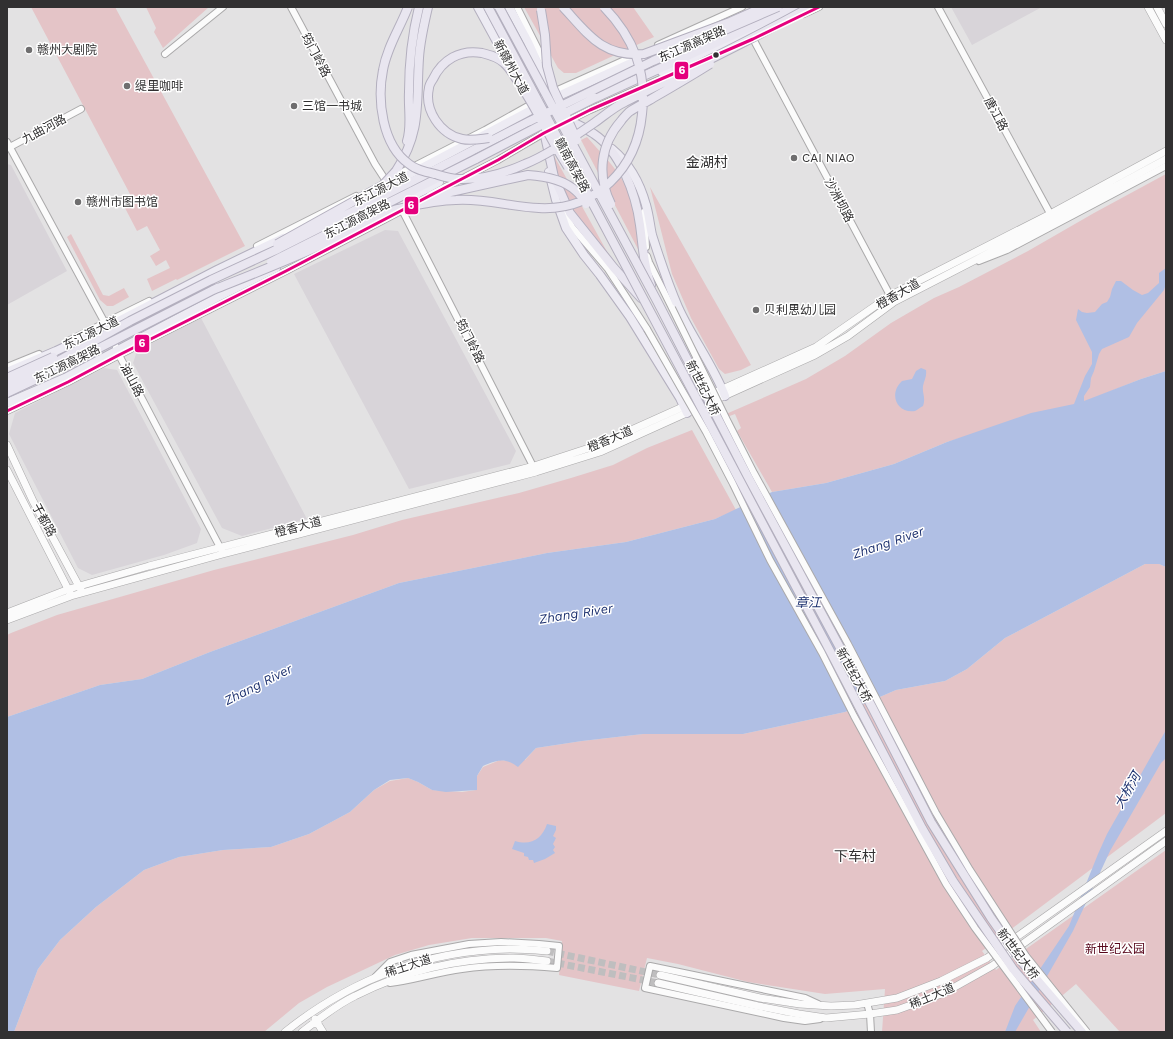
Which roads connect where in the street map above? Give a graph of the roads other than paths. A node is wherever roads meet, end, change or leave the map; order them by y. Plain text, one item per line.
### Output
1 (223, 7) edge
2 (291, 7) edge
3 (408, 7) edge
4 (419, 7) edge
5 (428, 7) edge
6 (473, 7) edge
7 (478, 7) edge
8 (488, 7) edge
9 (499, 7) edge
10 (509, 7) edge
11 (517, 7) edge
12 (540, 7) edge
13 (563, 7) edge
14 (604, 7) edge
15 (756, 7) edge
16 (764, 7) edge
17 (778, 7) edge
18 (795, 7) edge
19 (805, 7) edge
20 (810, 7) edge
21 (819, 7) edge
22 (938, 7) edge
23 (1148, 7) edge
24 (1157, 7) edge
25 (738, 10) edge
26 (1166, 24) edge
27 (752, 37) junction
28 (1166, 40) edge
29 (166, 54) dead end
30 (554, 94) junction
31 (532, 107) junction
32 (81, 109) dead end
33 (567, 119) junction
34 (530, 121) junction
35 (543, 130) junction
36 (603, 141) junction
37 (8, 146) edge
38 (1166, 151) edge
39 (546, 155) junction
40 (1166, 159) edge
41 (1166, 166) edge
42 (396, 171) junction
43 (632, 171) junction
44 (387, 183) junction
45 (602, 198) junction
46 (595, 209) junction
47 (399, 210) junction
48 (1052, 217) junction
49 (950, 273) junction
50 (211, 280) junction
51 (213, 290) junction
52 (656, 299) junction
53 (892, 299) junction
54 (645, 302) junction
55 (130, 321) junction
56 (106, 325) junction
57 (136, 329) junction
58 (118, 352) junction
59 (7, 367) edge
60 (7, 372) edge
61 (7, 378) edge
62 (7, 385) edge
63 (7, 393) edge
64 (724, 393) junction
65 (7, 399) edge
66 (7, 403) edge
67 (685, 409) junction
68 (7, 411) edge
69 (7, 445) edge
70 (535, 469) junction
71 (7, 470) edge
72 (220, 547) junction
73 (223, 554) junction
74 (80, 586) junction
75 (70, 592) junction
76 (83, 593) junction
77 (7, 612) edge
78 (7, 620) edge
79 (1166, 831) edge
80 (1166, 842) edge
81 (547, 951) tunnel mouth
82 (547, 961) tunnel mouth
83 (660, 975) tunnel mouth
84 (374, 978) junction
85 (658, 983) tunnel mouth
86 (382, 984) junction
87 (867, 1003) junction
88 (822, 1006) junction
89 (312, 1013) junction
90 (870, 1014) junction
91 (304, 1018) junction
92 (826, 1018) junction
93 (316, 1022) junction
94 (312, 1029) edge
95 (285, 1032) edge
96 (302, 1032) edge
97 (323, 1032) edge
98 (871, 1032) edge
99 (1052, 1032) edge
100 (1067, 1032) edge
101 (1082, 1032) edge
102 (1087, 1032) edge

1 - 29 street
2 - 44 street, 筠门岭路
3 - 27 highway, bridge
4 - 42 highway
5 - 42 highway
6 - 31 street
7 - 31 main road, 新赣州大道
8 - 46 highway, 赣南高架路, bridge
9 - 45 highway, 赣南高架路, bridge
10 - 30 main road, 新赣州大道
11 - 30 street
12 - 45 highway, bridge
13 - 16 highway, bridge
14 - 47 highway, bridge
15 - 25 main road, 东江源大道
17 - 34 highway, 东江源高架路, bridge
18 - 51 highway, 东江源高架路, bridge
19 - 27 main road, 东江源大道
20 - 27 highway, bridge
21 - 27 street
22 - 48 street, 唐江路
23 - 28 main road
24 - 26 main road
25 - 30 main road, 东江源大道
27 - 33 main road, 东江源大道
27 - 52 highway, bridge
27 - 53 street, 沙洲坝路
30 - 31 main road, 东江源大道
30 - 33 main road, 新赣州大道
31 - 35 main road, 新赣州大道
31 - 44 main road, 东江源大道
32 - 37 street, 九曲河路
33 - 35 main road, 东江源大道
33 - 36 main road
34 - 46 highway, bridge
34 - 50 highway, 东江源高架路, bridge
35 - 39 street
35 - 47 street
35 - 54 highway
35 - 58 main road, 东江源大道
36 - 43 main road
36 - 52 highway
37 - 56 street, 油山路
38 - 48 main road, 橙香大道
39 - 67 main road
39 - 99 street, bridge
40 - 48 main road, 橙香大道
41 - 49 street
42 - 50 highway, bridge
43 - 64 main road
43 - 102 street, bridge
44 - 56 main road, 东江源大道
45 - 52 highway, 赣南高架路, bridge
46 - 54 highway, 赣南高架路, bridge
47 - 51 highway, bridge
47 - 54 highway, bridge
47 - 58 street
47 - 70 street, 筠门岭路
48 - 49 main road, 橙香大道
48 - 53 main road, 橙香大道
49 - 53 main road, 橙香大道
50 - 55 highway, 东江源高架路, bridge
51 - 57 highway, 东江源高架路, bridge
52 - 101 highway, 新世纪大桥, bridge
53 - 64 main road, 橙香大道
54 - 100 highway, 新世纪大桥, bridge
55 - 61 highway, bridge
55 - 62 highway, 东江源高架路, bridge
56 - 58 street, 油山路
56 - 59 street
56 - 60 main road, 东江源大道
57 - 63 highway, 东江源高架路, bridge
57 - 65 highway, bridge
58 - 66 main road, 东江源大道
58 - 68 street
58 - 72 street, 油山路
64 - 67 main road, 橙香大道
67 - 70 main road, 橙香大道
69 - 74 main road, 于都路
70 - 72 main road, 橙香大道
70 - 73 main road, 橙香大道
71 - 75 main road
72 - 73 street, 油山路
72 - 74 main road, 橙香大道
73 - 76 main road, 橙香大道
74 - 75 main road, 橙香大道
74 - 76 main road, 于都路
75 - 76 main road, 橙香大道
75 - 77 main road, 橙香大道
75 - 78 main road, 橙香大道
79 - 87 main road, 稀土大道
80 - 90 main road, 稀土大道
81 - 84 main road, 稀土大道
82 - 86 main road, 稀土大道
83 - 88 main road, 稀土大道
84 - 86 street
84 - 89 main road, 稀土大道
85 - 92 main road, 稀土大道
86 - 93 main road, 稀土大道
87 - 88 main road, 稀土大道
87 - 90 street
88 - 92 street
89 - 91 main road, 稀土大道
89 - 93 main road
90 - 92 main road, 稀土大道
90 - 98 street
91 - 94 main road
91 - 95 main road, 稀土大道
93 - 94 main road, 稀土大道
93 - 97 main road
94 - 96 main road, 稀土大道

